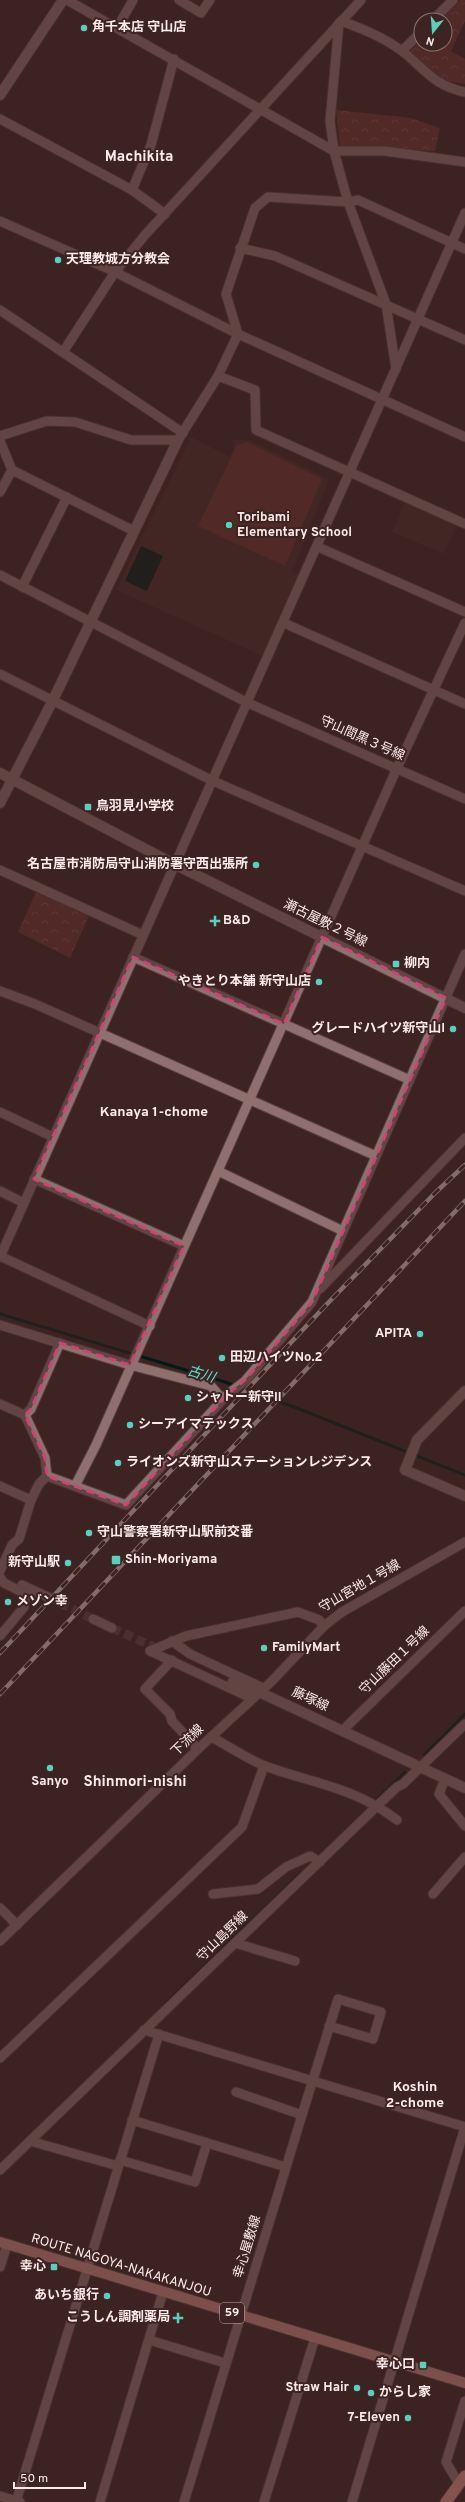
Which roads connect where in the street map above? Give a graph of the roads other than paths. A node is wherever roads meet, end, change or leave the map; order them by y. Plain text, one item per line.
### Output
1 (63, 0) edge
2 (67, 0) edge
3 (133, 0) edge
4 (179, 0) edge
5 (210, 0) edge
6 (361, 0) edge
7 (453, 0) edge
8 (441, 12) edge
9 (340, 22) junction
10 (117, 28) junction
11 (413, 40) edge
12 (402, 51) junction
13 (174, 59) junction
14 (465, 92) edge
15 (0, 95) edge
16 (262, 109) junction
17 (0, 119) edge
18 (334, 150) junction
19 (465, 162) edge
20 (132, 190) junction
21 (348, 202) junction
22 (465, 213) edge
23 (165, 214) junction
24 (0, 221) edge
25 (453, 243) junction
26 (240, 248) junction
27 (465, 249) edge
28 (115, 272) junction
29 (386, 304) junction
30 (0, 310) edge
31 (419, 319) junction
32 (238, 334) junction
33 (465, 340) edge
34 (63, 352) junction
35 (396, 370) junction
36 (218, 376) junction
37 (383, 400) junction
38 (0, 436) edge
39 (180, 436) junction
40 (465, 437) edge
41 (0, 441) edge
42 (12, 470) junction
43 (351, 473) junction
44 (0, 492) edge
45 (67, 497) junction
46 (465, 524) edge
47 (134, 531) junction
48 (318, 547) junction
49 (0, 575) edge
50 (22, 587) junction
51 (465, 612) edge
52 (91, 622) junction
53 (284, 623) junction
54 (465, 623) edge
55 (0, 674) edge
56 (434, 690) junction
57 (52, 700) junction
58 (248, 703) junction
59 (465, 704) edge
60 (397, 768) junction
61 (0, 772) edge
62 (12, 779) junction
63 (213, 781) junction
64 (465, 799) edge
65 (0, 803) edge
66 (362, 846) junction
67 (174, 864) junction
68 (0, 870) edge
69 (465, 891) edge
70 (143, 935) junction
71 (322, 937) junction
72 (465, 954) edge
73 (133, 957) junction
74 (0, 991) edge
75 (446, 998) junction
76 (465, 1008) edge
77 (284, 1024) junction
78 (99, 1033) junction
79 (410, 1080) junction
80 (250, 1100) junction
81 (0, 1112) edge
82 (53, 1137) junction
83 (465, 1138) edge
84 (376, 1156) junction
85 (218, 1172) junction
86 (34, 1179) junction
87 (0, 1191) edge
88 (24, 1203) junction
89 (343, 1231) junction
90 (184, 1246) junction
91 (0, 1256) edge
92 (315, 1295) junction
93 (0, 1325) edge
94 (150, 1326) junction
95 (60, 1343) junction
96 (130, 1365) junction
97 (465, 1391) edge
98 (226, 1397) junction
99 (0, 1404) edge
100 (25, 1415) junction
101 (48, 1476) junction
102 (0, 1486) edge
103 (76, 1486) junction
104 (465, 1496) edge
105 (31, 1500) junction
106 (465, 1542) edge
107 (0, 1570) edge
108 (0, 1576) edge
109 (48, 1597) tunnel mouth
110 (465, 1611) edge
111 (93, 1618) tunnel mouth
112 (324, 1626) junction
113 (112, 1628) tunnel mouth
114 (0, 1636) edge
115 (172, 1641) junction
116 (161, 1650) tunnel mouth
117 (172, 1660) junction
118 (258, 1693) junction
119 (465, 1724) edge
120 (343, 1730) junction
121 (212, 1737) junction
122 (198, 1749) junction
123 (264, 1766) junction
124 (421, 1768) junction
125 (446, 1779) junction
126 (465, 1788) edge
127 (378, 1805) junction
128 (397, 1820) dead end
129 (465, 1826) edge
130 (465, 1857) edge
131 (320, 1862) junction
132 (214, 1894) dead end
133 (433, 1894) dead end
134 (0, 1908) edge
135 (16, 1925) junction
136 (0, 1942) edge
137 (235, 1943) junction
138 (295, 1961) dead end
139 (329, 2026) junction
140 (144, 2030) junction
141 (159, 2034) junction
142 (0, 2057) edge
143 (313, 2081) junction
144 (236, 2092) dead end
145 (302, 2115) junction
146 (132, 2120) junction
147 (465, 2127) edge
148 (30, 2141) junction
149 (207, 2143) junction
150 (119, 2163) junction
151 (286, 2167) junction
152 (0, 2170) edge
153 (3, 2243) edge
154 (0, 2267) edge
155 (86, 2269) junction
156 (163, 2292) junction
157 (240, 2315) junction
158 (316, 2338) junction
159 (149, 2340) junction
160 (394, 2361) junction
161 (225, 2362) junction
162 (465, 2383) edge
163 (465, 2401) edge
164 (462, 2480) edge
165 (0, 2496) edge
166 (17, 2502) edge
167 (100, 2502) edge
168 (184, 2502) edge
169 (264, 2502) edge
170 (352, 2502) edge
171 (446, 2502) edge

1 - 15 street
2 - 10 street
3 - 10 street
4 - 5 street
6 - 9 street
7 - 8 street
9 - 12 street
9 - 16 street
9 - 18 street
10 - 13 street
11 - 12 street
12 - 14 street
13 - 16 street
13 - 20 street
16 - 18 street
16 - 23 street
17 - 20 street
18 - 19 street
18 - 21 street
20 - 23 street
21 - 25 street
21 - 26 street
21 - 29 street
22 - 25 street
23 - 28 street
24 - 28 street
25 - 27 street
25 - 31 street
26 - 29 street
26 - 32 street
28 - 32 street
28 - 34 street
29 - 31 street
29 - 35 street
30 - 34 street
31 - 33 street
31 - 35 street
32 - 36 street
32 - 37 street
34 - 39 street
35 - 37 street
36 - 39 street
36 - 43 street
37 - 40 street
37 - 43 street
38 - 39 street
39 - 47 street
41 - 42 street
42 - 44 street
42 - 45 street
43 - 46 street
43 - 48 street
45 - 47 street
45 - 50 street
47 - 52 street
48 - 51 street
48 - 53 street
49 - 50 street, 守山間黒３号線
50 - 52 street, 守山間黒３号線
52 - 57 street
52 - 58 street, 守山間黒３号線
53 - 56 street
53 - 58 street
54 - 56 street
55 - 57 street
56 - 59 street
56 - 60 street
57 - 62 street
57 - 63 street
58 - 60 street, 守山間黒３号線
58 - 63 street
60 - 64 street, 守山間黒３号線
60 - 66 street
61 - 62 street, 瀬古屋敷２号線
62 - 65 street
62 - 67 street, 瀬古屋敷２号線
63 - 66 street
63 - 67 street
66 - 69 street
66 - 71 street
67 - 70 street
67 - 71 street, 瀬古屋敷２号線
68 - 70 street
70 - 73 street
71 - 75 street, 瀬古屋敷２号線
71 - 77 street
72 - 75 street
73 - 77 street
73 - 78 street
74 - 78 street
75 - 76 street, 瀬古屋敷２号線
75 - 79 street
77 - 79 street
77 - 80 street
78 - 80 street
78 - 82 street
79 - 84 street
80 - 84 street
80 - 85 street
81 - 82 street
82 - 86 street
83 - 92 street
84 - 89 street
85 - 89 street
85 - 90 street
86 - 88 street
86 - 90 street
87 - 88 street
88 - 91 street
89 - 92 street
90 - 94 street
91 - 94 street
92 - 98 street
93 - 95 street
94 - 96 street
95 - 96 street
95 - 100 street
96 - 98 street
96 - 103 street
97 - 104 street
98 - 103 street
99 - 100 street
100 - 101 street
101 - 103 street
101 - 105 street
102 - 105 street
105 - 107 street
106 - 112 street, 守山宮地１号線
108 - 109 street
108 - 114 street
110 - 120 street, 守山藤田１号線
111 - 113 street
112 - 115 street, 守山宮地１号線
112 - 118 street, 下流線
115 - 117 street, 守山宮地１号線
115 - 118 street
116 - 118 street, 藤塚線
117 - 118 street
117 - 122 street
118 - 120 street, 藤塚線
118 - 121 street, 下流線
119 - 124 street, 守山島野線
120 - 124 street, 藤塚線
121 - 122 street, 下流線
121 - 123 street
122 - 135 street, 下流線
123 - 127 street
123 - 142 street
124 - 125 street, 藤塚線
124 - 127 street, 守山島野線
125 - 126 street, 藤塚線
125 - 129 street
127 - 128 street
127 - 131 street, 守山島野線
130 - 133 street
131 - 132 street
131 - 137 street, 守山島野線
134 - 135 street
135 - 136 street, 下流線
137 - 138 street
137 - 140 street, 守山島野線
139 - 139 street, 幸心屋敷線
139 - 143 street, 幸心屋敷線
140 - 141 street
140 - 148 street, 守山島野線
141 - 143 street
141 - 146 street
143 - 145 street, 幸心屋敷線
143 - 147 street
144 - 145 street
145 - 151 street, 幸心屋敷線
146 - 149 street
146 - 150 street
147 - 160 street
148 - 150 street
148 - 152 street, 守山島野線
149 - 150 street
149 - 151 street
150 - 155 street
151 - 157 street, 幸心屋敷線
153 - 154 street
153 - 155 main road, ROUTE NAGOYA-NAKAKANJOU / 59
155 - 156 main road, ROUTE NAGOYA-NAKAKANJOU / 59
155 - 166 street
156 - 157 main road, ROUTE NAGOYA-NAKAKANJOU / 59
156 - 159 street
157 - 158 main road, ROUTE NAGOYA-NAKAKANJOU / 59
157 - 161 street, 幸心屋敷線
158 - 160 main road, ROUTE NAGOYA-NAKAKANJOU / 59
158 - 169 street
159 - 161 street
159 - 167 street
160 - 162 main road, ROUTE NAGOYA-NAKAKANJOU / 59
160 - 170 street
161 - 168 street, 幸心屋敷線
163 - 164 street
164 - 171 highway
165 - 166 street

